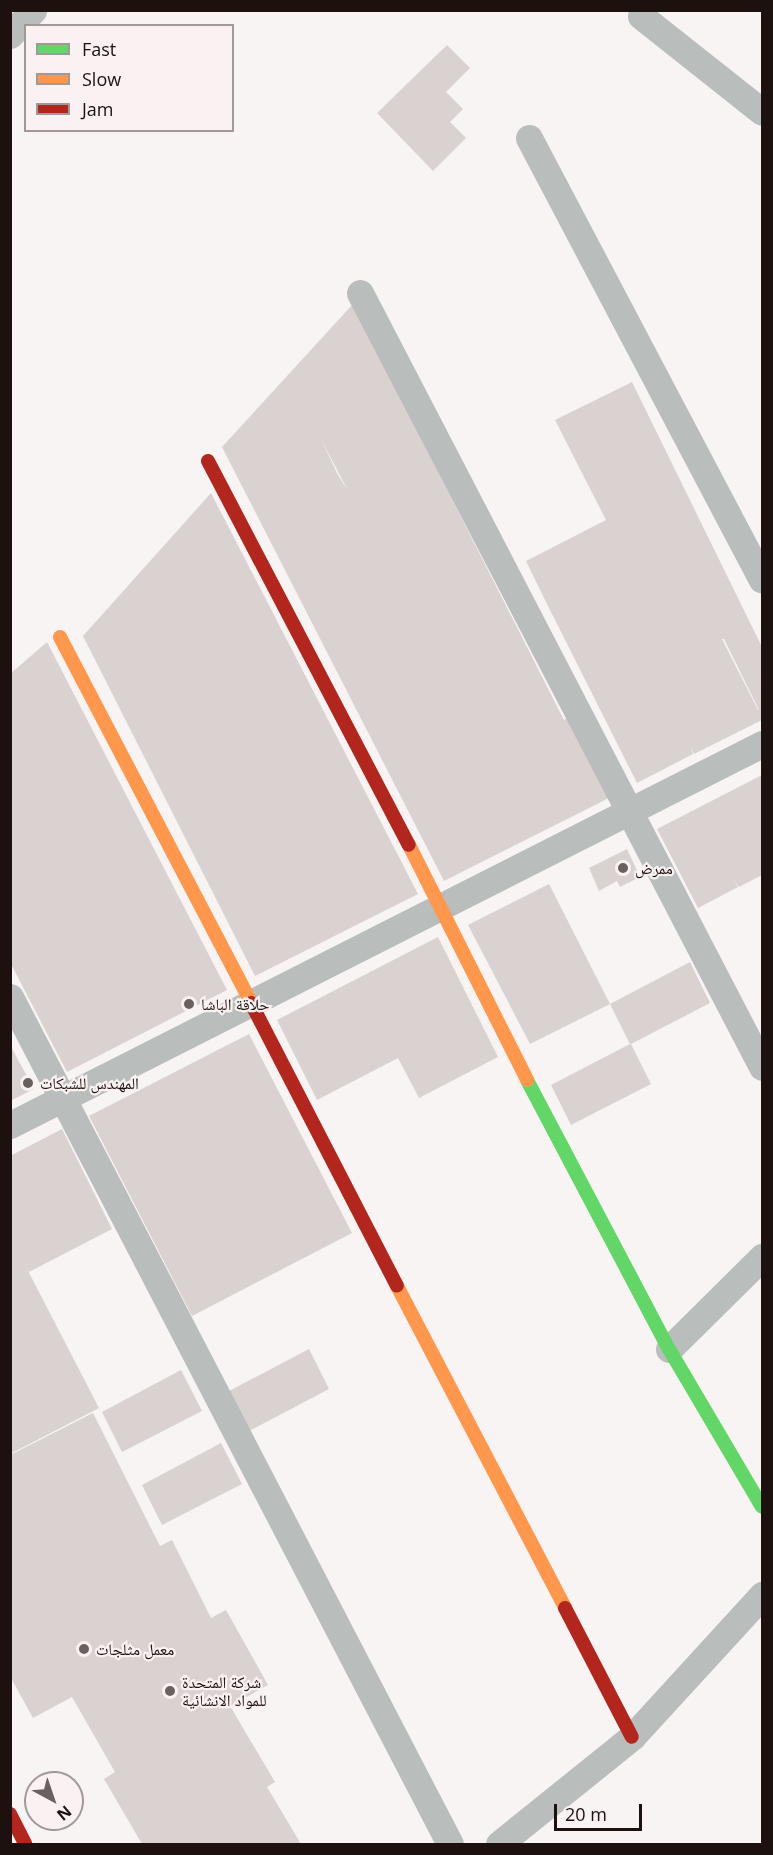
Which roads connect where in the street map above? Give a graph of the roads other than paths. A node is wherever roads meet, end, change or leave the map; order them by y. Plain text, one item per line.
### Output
1 (33, 10) edge
2 (641, 16) dead end
3 (10, 35) edge
4 (762, 112) edge
5 (529, 138) dead end
6 (360, 292) dead end
7 (208, 461) dead end
8 (762, 579) edge
9 (60, 637) dead end
10 (762, 744) edge
11 (630, 812) junction
12 (441, 907) junction
13 (10, 998) edge
14 (252, 1003) junction
15 (762, 1067) edge
16 (64, 1098) junction
17 (10, 1125) edge
18 (762, 1257) edge
19 (669, 1349) junction
20 (762, 1508) edge
21 (762, 1594) edge
22 (632, 1737) junction
23 (10, 1814) edge
24 (26, 1845) edge
25 (450, 1845) edge
26 (500, 1845) edge

1 - 3 street
2 - 4 street
5 - 8 street
6 - 11 street
7 - 12 street
9 - 14 street
10 - 11 street
11 - 12 street
11 - 15 street
12 - 14 street
12 - 19 street
13 - 16 street
14 - 16 street
14 - 22 street
16 - 17 street
16 - 25 street
18 - 19 street
19 - 20 street
21 - 22 street
22 - 26 street
23 - 24 street

